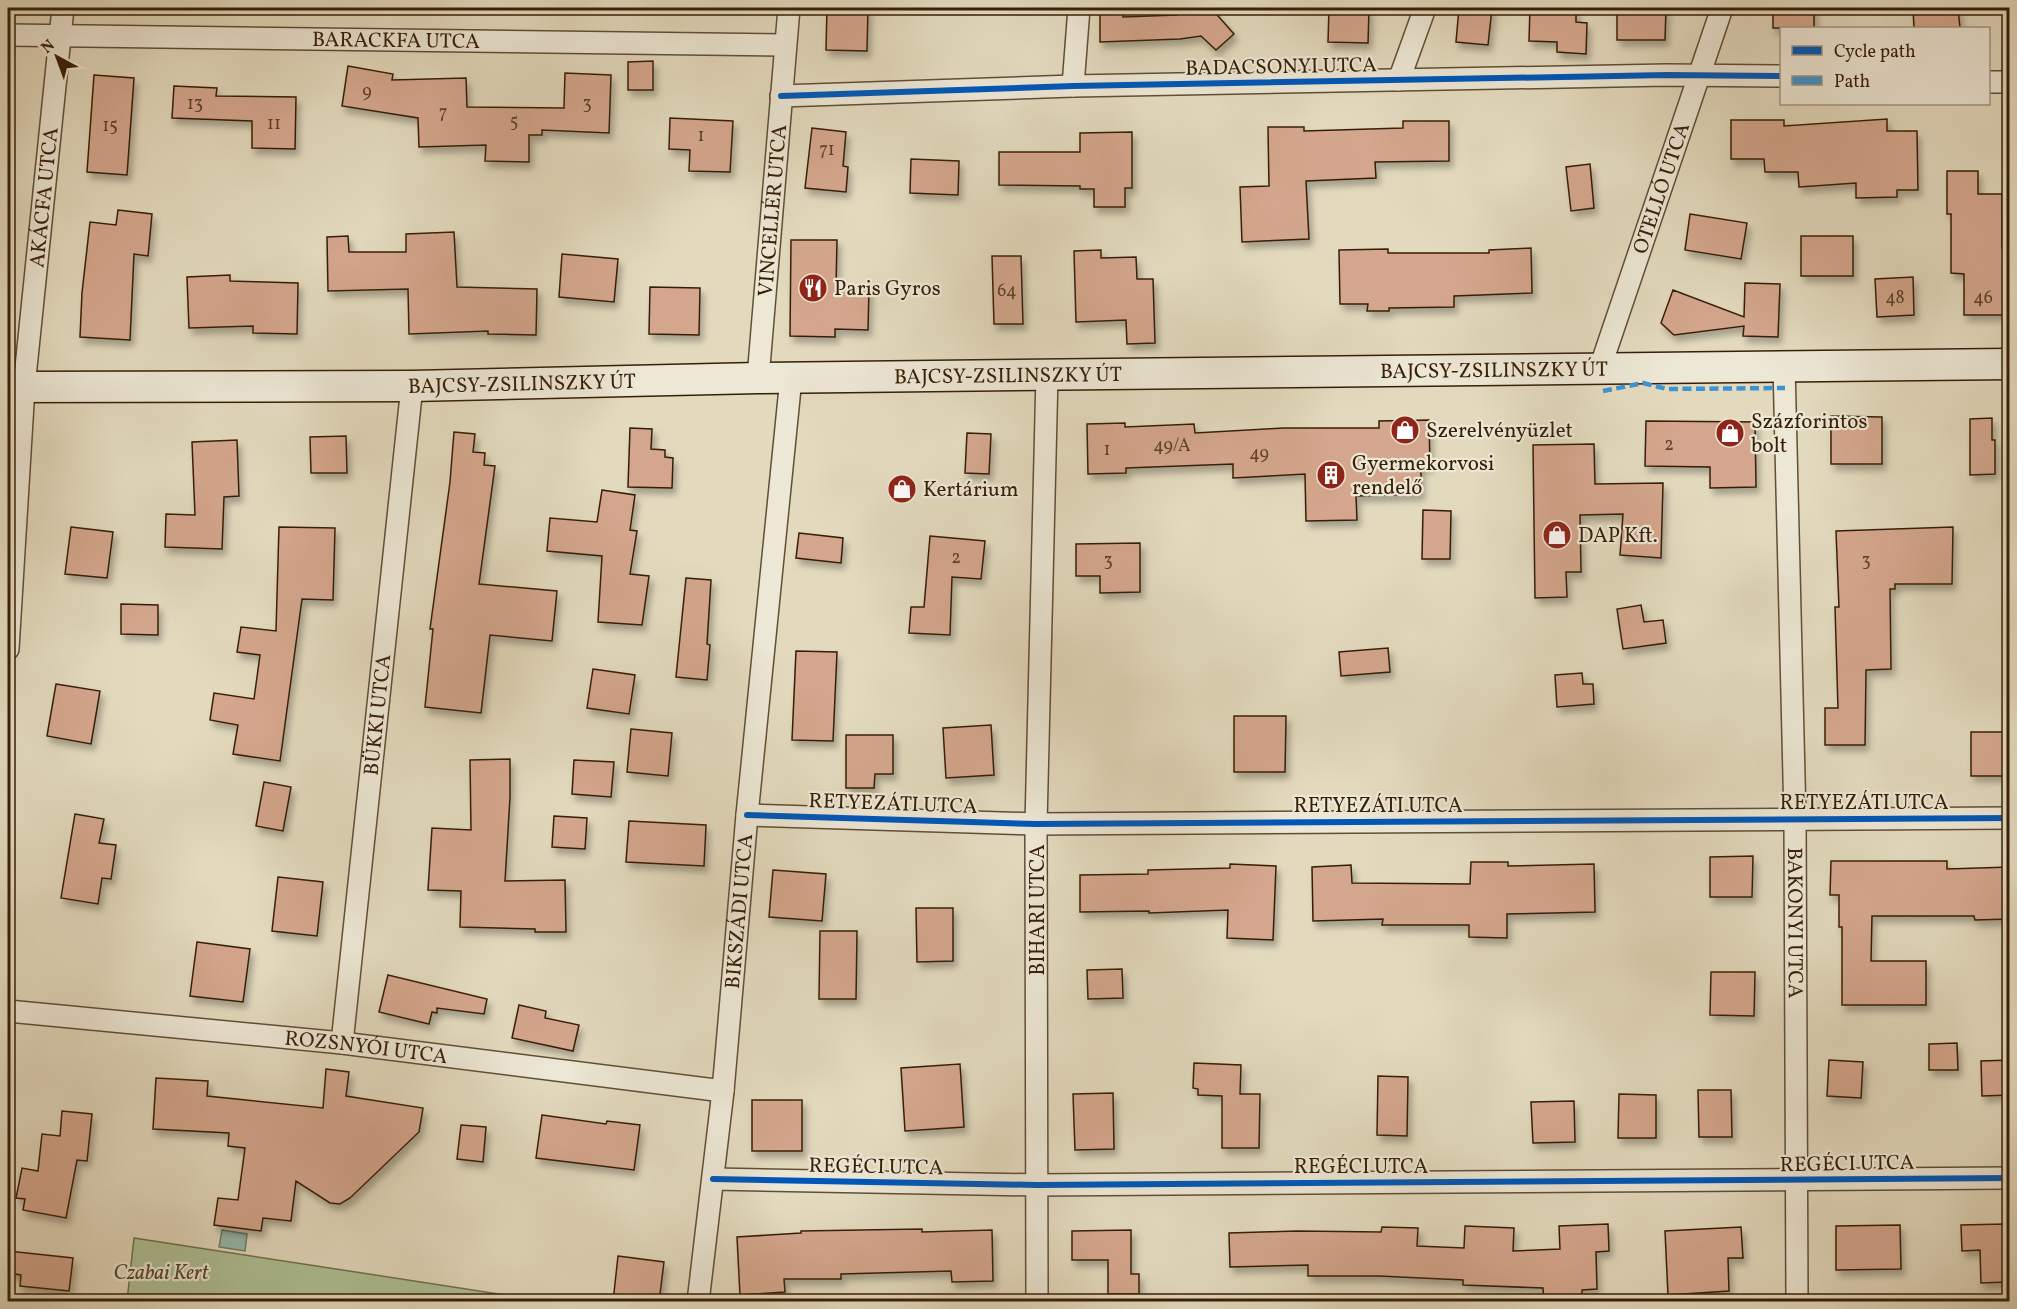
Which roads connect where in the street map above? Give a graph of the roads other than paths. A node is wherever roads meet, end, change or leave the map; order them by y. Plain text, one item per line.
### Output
1 (63, 8) edge
2 (789, 8) edge
3 (1079, 8) edge
4 (1425, 8) edge
5 (1722, 8) edge
6 (60, 34) junction
7 (8, 35) edge
8 (785, 45) junction
9 (1699, 75) junction
10 (1780, 76) edge
11 (1399, 81) junction
12 (1073, 86) junction
13 (781, 96) junction
14 (2010, 364) edge
15 (1784, 365) junction
16 (1600, 368) junction
17 (1047, 375) junction
18 (758, 378) junction
19 (791, 378) junction
20 (412, 386) junction
21 (16, 387) edge
22 (8, 649) edge
23 (747, 815) junction
24 (2010, 818) edge
25 (1795, 819) junction
26 (1036, 824) junction
27 (8, 1011) edge
28 (342, 1043) junction
29 (723, 1091) junction
30 (2010, 1178) edge
31 (713, 1179) junction
32 (1796, 1180) junction
33 (1037, 1185) junction
34 (698, 1302) edge
35 (1037, 1302) edge
36 (1797, 1302) edge

1 - 6 street, AKÁCFA UTCA
2 - 8 street, VINCELLÉR UTCA
3 - 12 street
4 - 11 street
5 - 9 street, OTELLÓ UTCA
6 - 7 street, BARACKFA UTCA
6 - 8 street, BARACKFA UTCA
6 - 21 street, AKÁCFA UTCA
8 - 13 street, VINCELLÉR UTCA
9 - 10 street, BADACSONYI UTCA
9 - 11 street, BADACSONYI UTCA
9 - 16 street, OTELLÓ UTCA
11 - 12 street, BADACSONYI UTCA
12 - 13 street, BADACSONYI UTCA
13 - 18 street, VINCELLÉR UTCA
14 - 15 main road, BAJCSY-ZSILINSZKY ÚT
15 - 16 main road, BAJCSY-ZSILINSZKY ÚT
15 - 25 street, BAKONYI UTCA
16 - 17 main road, BAJCSY-ZSILINSZKY ÚT
17 - 19 main road, BAJCSY-ZSILINSZKY ÚT
17 - 26 street, BIHARI UTCA
18 - 19 main road, BAJCSY-ZSILINSZKY ÚT
18 - 20 main road, BAJCSY-ZSILINSZKY ÚT
19 - 23 street, BIKSZÁDI UTCA
20 - 21 main road, BAJCSY-ZSILINSZKY ÚT
20 - 28 street, BÜKKI UTCA
21 - 22 street, AKÁCFA UTCA
23 - 26 street, RETYEZÁTI UTCA
23 - 29 street, BIKSZÁDI UTCA
24 - 25 street, RETYEZÁTI UTCA
25 - 26 street, RETYEZÁTI UTCA
25 - 32 street, BAKONYI UTCA
26 - 33 street, BIHARI UTCA
27 - 28 street, ROZSNYÓI UTCA
28 - 29 street, ROZSNYÓI UTCA
29 - 31 street, BIKSZÁDI UTCA
30 - 32 street, REGÉCI UTCA
31 - 33 street, REGÉCI UTCA
31 - 34 street, BIKSZÁDI UTCA
32 - 33 street, REGÉCI UTCA
32 - 36 street, BAKONYI UTCA
33 - 35 street, BIHARI UTCA

